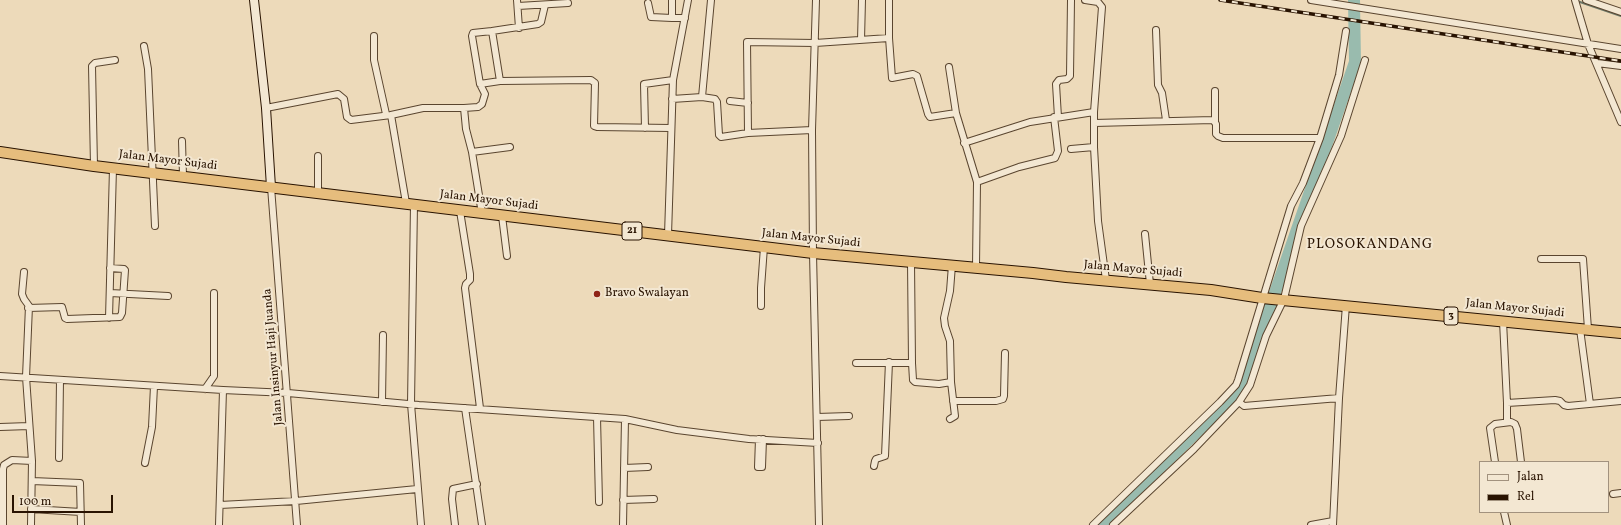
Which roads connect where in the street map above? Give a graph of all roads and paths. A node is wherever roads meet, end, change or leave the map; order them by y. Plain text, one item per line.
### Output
1 (254, 0) edge
2 (672, 0) edge
3 (688, 0) edge
4 (711, 0) edge
5 (816, 0) edge
6 (862, 0) edge
7 (889, 0) edge
8 (1071, 0) edge
9 (1085, 0) edge
10 (1311, 0) edge
11 (1586, 0) edge
12 (1323, 1) edge
13 (1576, 2) edge
14 (518, 3) edge
15 (568, 3) dead end
16 (648, 3) dead end
17 (1351, 4) edge
18 (545, 5) junction
19 (1621, 12) edge
20 (672, 18) junction
21 (685, 18) junction
22 (519, 28) junction
23 (1156, 30) dead end
24 (492, 31) junction
25 (1346, 31) dead end
26 (374, 36) dead end
27 (889, 38) junction
28 (861, 40) junction
29 (814, 43) junction
30 (1588, 44) junction
31 (144, 46) dead end
32 (1621, 49) edge
33 (115, 60) dead end
34 (1365, 60) dead end
35 (1597, 63) junction
36 (1621, 66) edge
37 (949, 67) dead end
38 (673, 80) junction
39 (500, 81) junction
40 (480, 84) junction
41 (1216, 91) dead end
42 (702, 97) junction
43 (672, 99) junction
44 (730, 101) dead end
45 (748, 103) junction
46 (266, 108) junction
47 (464, 108) junction
48 (956, 112) junction
49 (1094, 112) junction
50 (388, 114) junction
51 (1056, 117) junction
52 (1166, 120) junction
53 (1215, 122) junction
54 (1621, 122) edge
55 (1094, 123) junction
56 (645, 128) junction
57 (671, 128) junction
58 (812, 130) junction
59 (748, 133) junction
60 (1320, 138) junction
61 (182, 141) dead end
62 (964, 143) junction
63 (510, 147) dead end
64 (1094, 147) junction
65 (1071, 149) dead end
66 (0, 152) edge
67 (472, 152) junction
68 (318, 156) dead end
69 (94, 166) junction
70 (113, 168) junction
71 (152, 172) junction
72 (183, 176) junction
73 (977, 182) junction
74 (271, 187) junction
75 (318, 192) junction
76 (410, 204) junction
77 (460, 211) junction
78 (482, 214) junction
79 (502, 216) junction
80 (155, 226) dead end
81 (1145, 234) dead end
82 (668, 235) junction
83 (764, 247) junction
84 (813, 253) junction
85 (507, 256) dead end
86 (1541, 259) dead end
87 (911, 262) junction
88 (952, 265) junction
89 (976, 267) junction
90 (110, 268) junction
91 (24, 272) dead end
92 (1106, 280) junction
93 (1150, 284) junction
94 (110, 293) junction
95 (214, 293) dead end
96 (124, 294) junction
97 (168, 296) dead end
98 (1264, 298) junction
99 (1282, 299) junction
100 (1346, 305) junction
101 (762, 306) dead end
102 (28, 308) junction
103 (109, 318) junction
104 (1503, 321) junction
105 (1584, 329) junction
106 (1621, 333) edge
107 (383, 335) dead end
108 (1004, 353) dead end
109 (889, 362) junction
110 (856, 363) dead end
111 (912, 363) junction
112 (0, 376) edge
113 (26, 377) junction
114 (60, 380) junction
115 (951, 382) junction
116 (154, 386) junction
117 (205, 389) junction
118 (223, 390) junction
119 (288, 393) junction
120 (1339, 398) junction
121 (953, 401) junction
122 (1621, 401) edge
123 (382, 402) junction
124 (1239, 402) junction
125 (411, 404) junction
126 (1507, 404) junction
127 (1590, 404) junction
128 (465, 408) junction
129 (480, 408) junction
130 (849, 416) dead end
131 (597, 417) junction
132 (817, 417) junction
133 (625, 419) junction
134 (950, 419) dead end
135 (1507, 422) junction
136 (29, 426) junction
137 (0, 427) edge
138 (818, 443) junction
139 (59, 458) dead end
140 (32, 461) junction
141 (1495, 461) edge
142 (1521, 461) edge
143 (145, 462) dead end
144 (874, 466) dead end
145 (624, 468) junction
146 (648, 468) dead end
147 (32, 481) junction
148 (477, 484) junction
149 (417, 489) junction
150 (1621, 493) edge
151 (1613, 494) dead end
152 (654, 499) dead end
153 (623, 500) junction
154 (296, 501) junction
155 (599, 502) dead end
156 (220, 505) junction
157 (31, 509) junction
158 (81, 512) junction
159 (1504, 513) edge
160 (1333, 523) edge
161 (3, 525) edge
162 (31, 525) edge
163 (81, 525) edge
164 (219, 525) edge
165 (297, 525) edge
166 (421, 525) edge
167 (455, 525) edge
168 (482, 525) edge
169 (623, 525) edge
170 (819, 525) edge
171 (1093, 525) edge
172 (1113, 525) edge
173 (1311, 525) edge
174 (1507, 525) edge

1 - 46 main road
2 - 20 street
3 - 21 street
4 - 42 street
5 - 29 street
6 - 28 street
7 - 27 street
8 - 51 street
9 - 49 street
10 - 12 street
11 - 19 street
12 - 17 street
13 - 30 street
14 - 18 street
14 - 22 street
15 - 18 street
16 - 20 street
17 - 30 street
18 - 22 street
20 - 21 street
21 - 38 street
22 - 24 street
23 - 52 street
24 - 39 street
24 - 40 street
25 - 60 street
26 - 50 street
27 - 28 street
27 - 48 street
28 - 29 street
29 - 45 street
29 - 58 street
30 - 32 street
30 - 35 street
31 - 71 street
33 - 69 street
34 - 99 street
35 - 36 street
35 - 54 street
37 - 48 street
38 - 43 street
38 - 56 street
39 - 40 street
39 - 56 street
40 - 47 street
41 - 53 street
42 - 43 street
42 - 59 street
43 - 57 street
44 - 45 street
45 - 59 street
46 - 50 street
46 - 74 main road
47 - 50 street
47 - 67 street
48 - 62 street
49 - 51 street
49 - 55 street
50 - 76 street
51 - 62 street
51 - 73 street
52 - 53 street
52 - 55 street
53 - 60 street
55 - 64 street
56 - 57 street
57 - 82 street
58 - 59 street
58 - 84 street
60 - 98 street
61 - 72 street
62 - 73 street
63 - 67 street
64 - 65 street
64 - 92 street
66 - 69 highway, Jalan Mayor Sujadi / 21
67 - 78 street
68 - 75 street
69 - 70 highway, Jalan Mayor Sujadi / 21
70 - 71 highway, Jalan Mayor Sujadi / 21
70 - 90 street
71 - 72 highway, Jalan Mayor Sujadi / 21
71 - 80 street
72 - 74 highway, Jalan Mayor Sujadi / 21
73 - 89 street
74 - 75 highway, Jalan Mayor Sujadi / 21
74 - 119 street, Jalan Insinyur Haji Juanda
75 - 76 highway, Jalan Mayor Sujadi / 21
76 - 77 highway, Jalan Mayor Sujadi / 21
76 - 125 street
77 - 78 highway, Jalan Mayor Sujadi / 21
77 - 129 street
78 - 79 highway, Jalan Mayor Sujadi / 21
79 - 82 highway, Jalan Mayor Sujadi / 21
79 - 85 street
81 - 93 street
82 - 83 highway, Jalan Mayor Sujadi / 21
83 - 84 highway, Jalan Mayor Sujadi / 21
83 - 101 street
84 - 87 highway, Jalan Mayor Sujadi / 21
84 - 132 street
86 - 105 street
87 - 88 highway, Jalan Mayor Sujadi / 21
87 - 111 street
88 - 89 highway, Jalan Mayor Sujadi / 21
88 - 115 street
89 - 92 highway, Jalan Mayor Sujadi / 21
90 - 94 street
90 - 96 street
91 - 102 street
92 - 93 highway, Jalan Mayor Sujadi / 21
93 - 98 highway, Jalan Mayor Sujadi / 21
94 - 96 street
94 - 103 street
95 - 117 street
96 - 97 street
96 - 103 street
98 - 99 highway, Jalan Mayor Sujadi / 3
98 - 171 street
99 - 100 highway, Jalan Mayor Sujadi / 3
99 - 124 street
100 - 104 highway, Jalan Mayor Sujadi / 3
100 - 120 street
102 - 103 street
102 - 113 street
104 - 105 highway, Jalan Mayor Sujadi / 3
104 - 126 street
105 - 106 highway, Jalan Mayor Sujadi / 3
105 - 127 street
107 - 123 street
108 - 121 street
109 - 110 street
109 - 111 street
109 - 144 street
111 - 115 street
112 - 113 street
113 - 114 street
113 - 136 street
114 - 116 street
114 - 139 street
115 - 121 street
116 - 117 street
116 - 143 street
117 - 118 street
118 - 119 street
118 - 156 street
119 - 123 street
119 - 154 street, Jalan Insinyur Haji Juanda
120 - 124 street
120 - 160 street
121 - 134 street
122 - 127 street
123 - 125 street
124 - 172 street
125 - 128 street
125 - 149 street
126 - 127 street
126 - 135 street
128 - 129 street
128 - 148 street
129 - 131 street
130 - 132 street
131 - 133 street
131 - 155 street
132 - 138 street
133 - 138 street
133 - 145 street
135 - 141 street
135 - 142 street
136 - 137 street
136 - 140 street
138 - 170 street
140 - 147 street
140 - 161 street
145 - 146 street
145 - 153 street
147 - 157 street
147 - 158 street
148 - 167 street
148 - 168 street
149 - 154 street
149 - 166 street
150 - 151 street
152 - 153 street
153 - 169 street
154 - 156 street
154 - 165 street, Jalan Insinyur Haji Juanda
156 - 164 street
157 - 158 street
157 - 162 street
158 - 163 street
159 - 174 street
160 - 173 street

